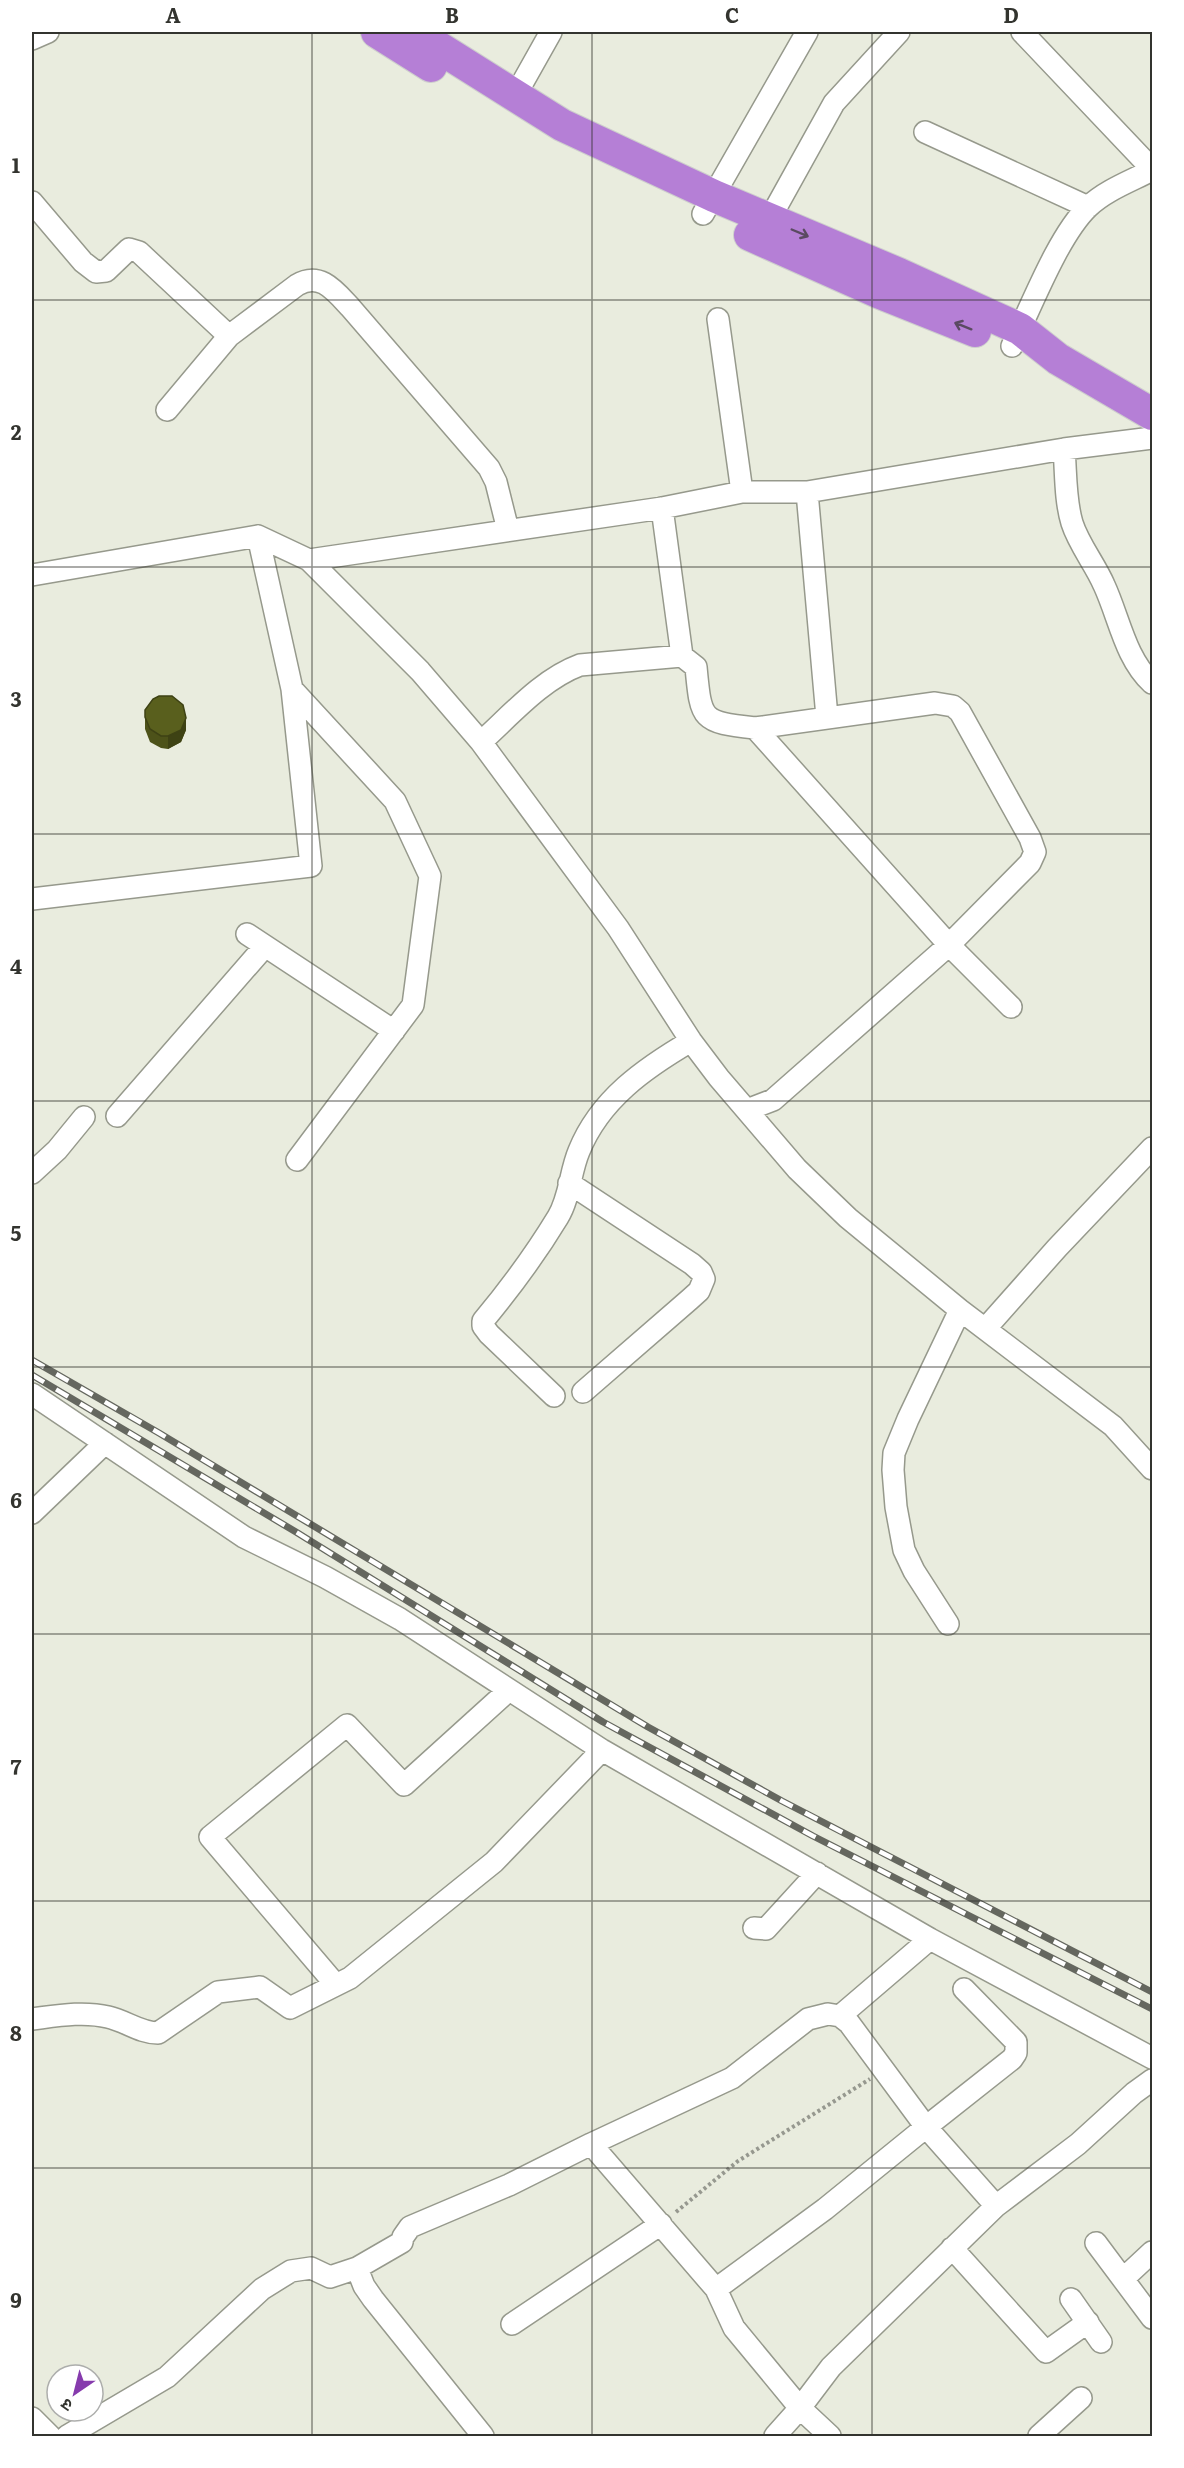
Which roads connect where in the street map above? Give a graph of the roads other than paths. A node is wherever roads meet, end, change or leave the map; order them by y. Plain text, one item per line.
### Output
1 (48, 32) edge
2 (378, 32) edge
3 (414, 32) edge
4 (551, 32) edge
5 (807, 32) edge
6 (899, 32) edge
7 (1022, 32) edge
8 (32, 39) edge
9 (515, 96) junction
10 (925, 132) dead end
11 (1152, 170) edge
12 (32, 202) edge
13 (709, 205) junction
14 (1088, 207) junction
15 (764, 230) junction
16 (718, 319) dead end
17 (229, 336) junction
18 (1016, 338) junction
19 (167, 410) dead end
20 (1152, 414) edge
21 (1152, 438) edge
22 (1064, 449) junction
23 (742, 492) junction
24 (807, 492) junction
25 (662, 508) junction
26 (508, 530) junction
27 (258, 536) junction
28 (309, 560) junction
29 (32, 575) edge
30 (682, 656) junction
31 (1152, 683) edge
32 (292, 689) junction
33 (827, 717) junction
34 (755, 728) junction
35 (481, 742) junction
36 (32, 899) edge
37 (949, 945) junction
38 (1011, 1007) dead end
39 (394, 1031) junction
40 (691, 1041) junction
41 (747, 1110) junction
42 (117, 1116) dead end
43 (84, 1118) dead end
44 (1152, 1148) edge
45 (297, 1160) dead end
46 (32, 1173) edge
47 (569, 1183) junction
48 (960, 1310) junction
49 (986, 1328) junction
50 (583, 1392) dead end
51 (32, 1394) edge
52 (554, 1396) dead end
53 (105, 1443) junction
54 (1152, 1469) edge
55 (32, 1513) edge
56 (948, 1624) dead end
57 (509, 1690) junction
58 (602, 1750) junction
59 (817, 1873) junction
60 (754, 1928) dead end
61 (930, 1939) junction
62 (336, 1985) junction
63 (964, 1989) dead end
64 (840, 2016) junction
65 (32, 2019) edge
66 (1152, 2058) edge
67 (1152, 2080) edge
68 (926, 2127) junction
69 (591, 2144) junction
70 (996, 2206) junction
71 (661, 2224) junction
72 (1096, 2243) dead end
73 (952, 2248) junction
74 (1152, 2252) edge
75 (357, 2268) junction
76 (1123, 2279) junction
77 (716, 2289) junction
78 (1071, 2299) dead end
79 (1152, 2318) edge
80 (1088, 2322) junction
81 (512, 2324) dead end
82 (1101, 2342) dead end
83 (1081, 2398) dead end
84 (800, 2408) junction
85 (32, 2418) edge
86 (50, 2436) edge
87 (67, 2436) edge
88 (483, 2436) edge
89 (775, 2436) edge
90 (830, 2436) edge
91 (1039, 2436) edge

1 - 8 street
2 - 13 highway
3 - 9 highway
4 - 9 street
5 - 13 street
6 - 15 street
7 - 11 street
9 - 13 highway
10 - 14 street
11 - 14 street
12 - 17 street
13 - 15 highway
14 - 18 street
15 - 18 highway
16 - 23 street
17 - 19 street
17 - 26 street
18 - 20 highway
21 - 22 street
22 - 24 street
22 - 31 street
23 - 24 street
23 - 25 street
24 - 33 street
25 - 26 street
25 - 30 street
26 - 28 street
27 - 28 street
27 - 29 street
27 - 32 street
28 - 35 street
30 - 34 street
30 - 35 street
32 - 36 street
32 - 39 street
33 - 34 street
33 - 37 street
34 - 37 street
35 - 40 street
37 - 38 street
37 - 41 street
39 - 42 street
39 - 45 street
40 - 41 street
40 - 47 street
41 - 48 street
43 - 46 street
44 - 49 street
47 - 50 street
47 - 52 street
48 - 49 street
48 - 56 street
49 - 54 street
51 - 53 street
53 - 55 street
53 - 57 street
57 - 58 street
57 - 62 street
58 - 59 street
58 - 62 street
59 - 60 street
59 - 61 street
61 - 64 street
61 - 66 street
62 - 65 street
63 - 68 street
64 - 68 street
64 - 69 street
67 - 70 street
68 - 70 street
68 - 77 street
69 - 71 street
69 - 75 street
70 - 73 street
71 - 77 street
71 - 81 street
72 - 76 street
73 - 80 street
73 - 84 street
74 - 76 street
75 - 87 street
75 - 88 street
76 - 79 street
77 - 84 street
78 - 80 street
80 - 82 street
83 - 91 street
84 - 89 street
84 - 90 street
85 - 86 street

